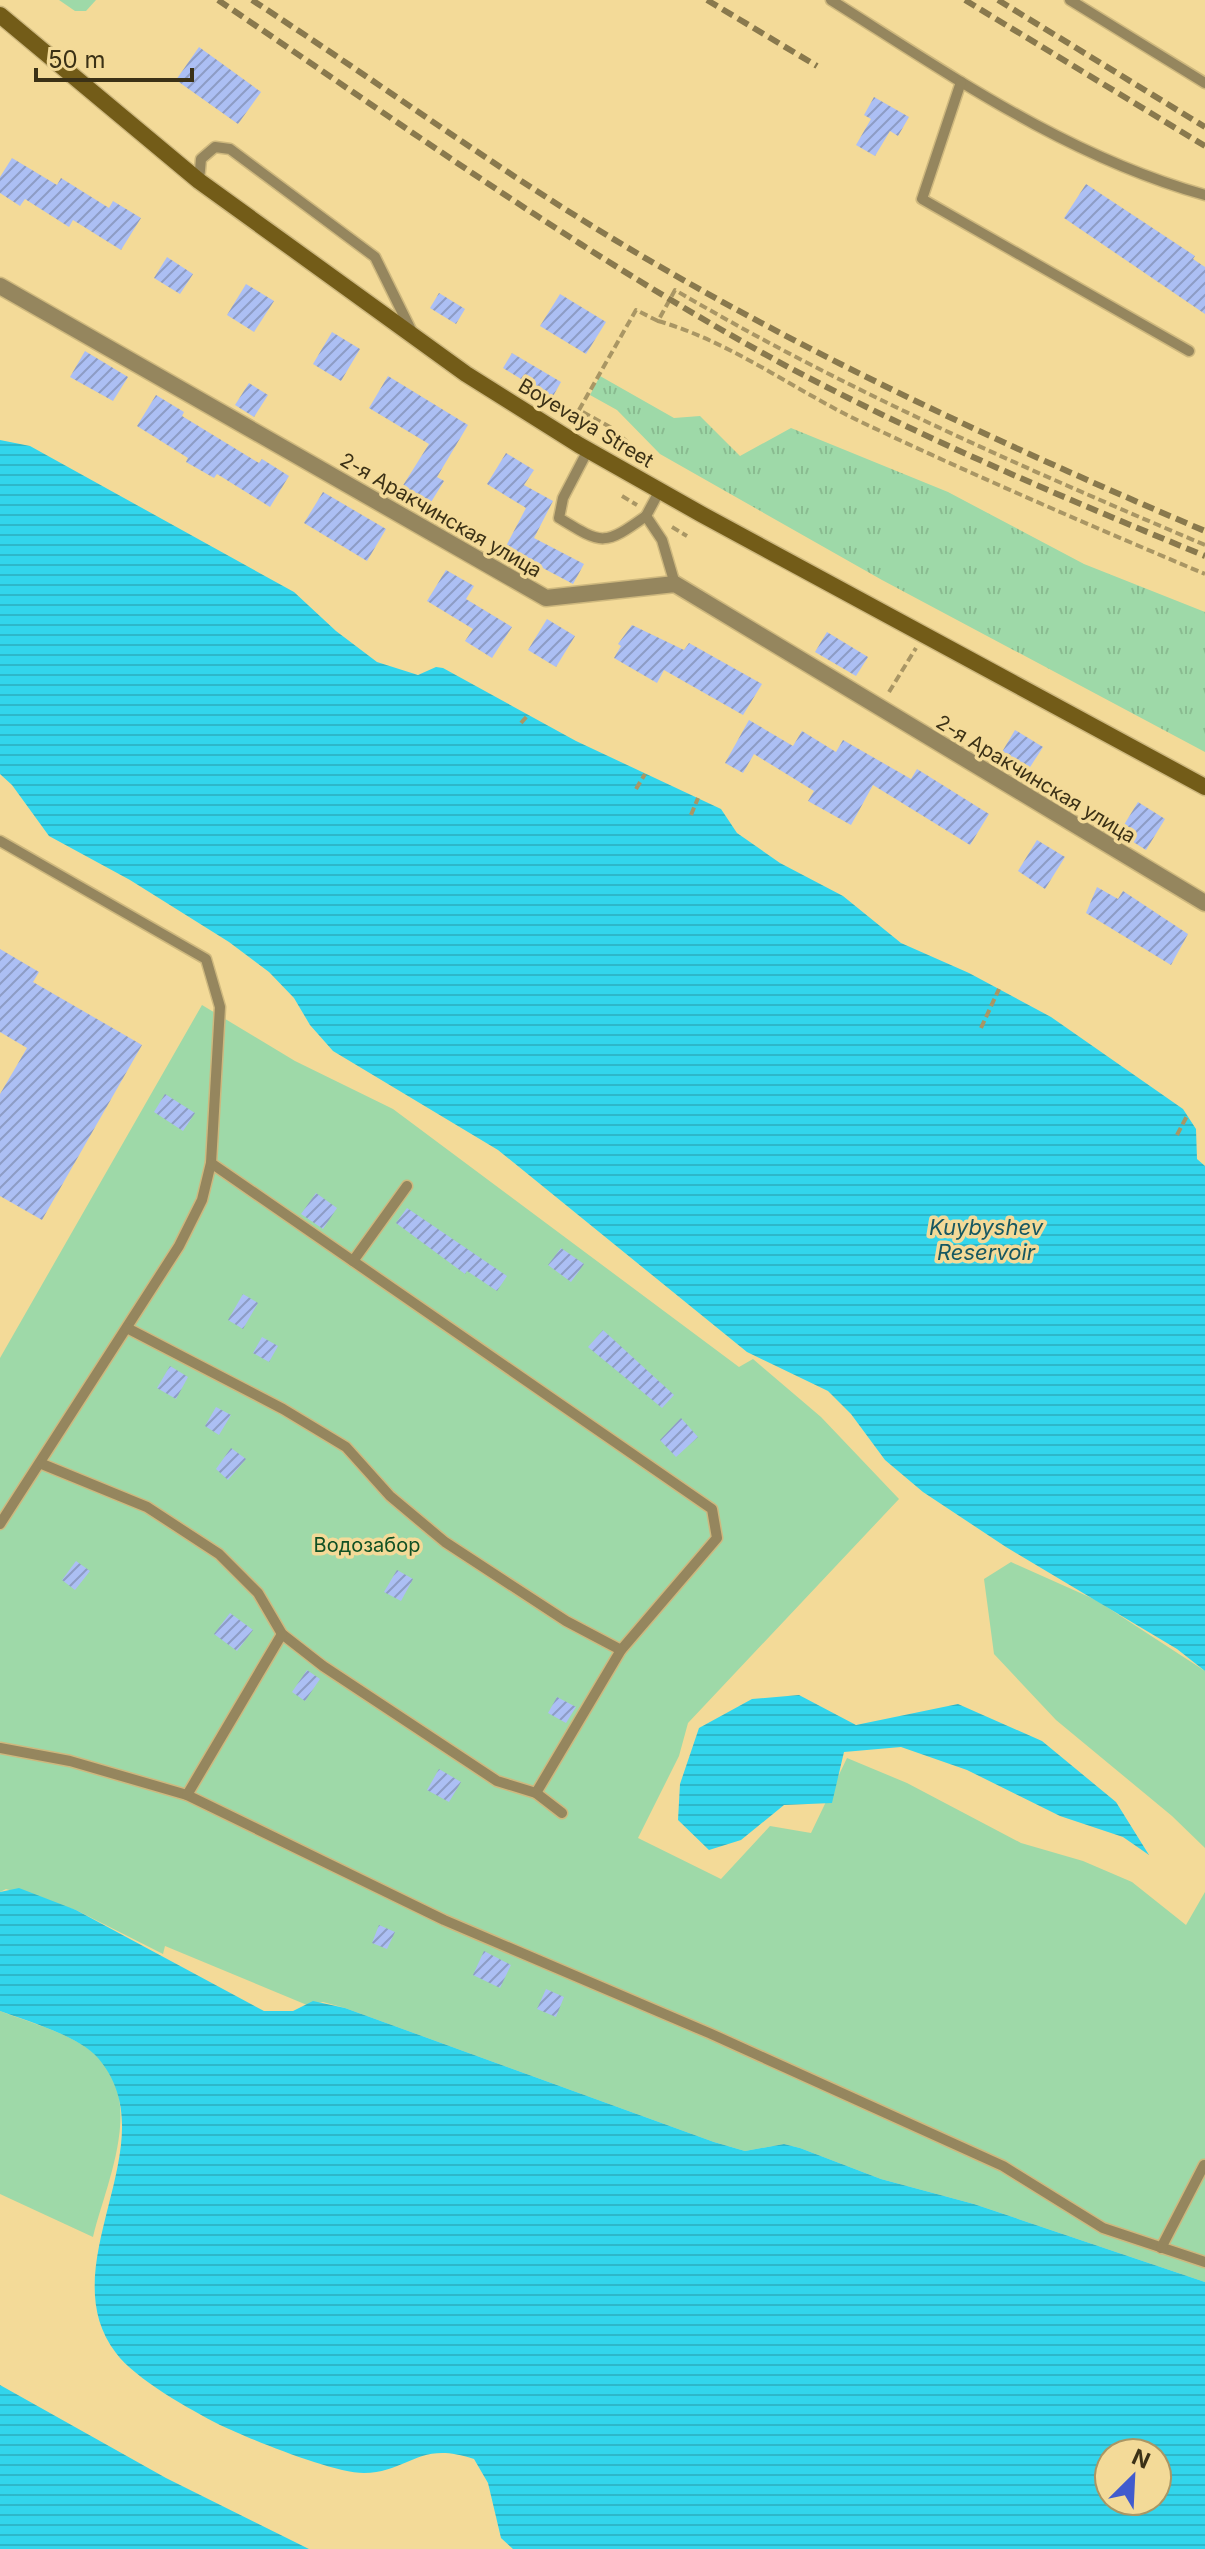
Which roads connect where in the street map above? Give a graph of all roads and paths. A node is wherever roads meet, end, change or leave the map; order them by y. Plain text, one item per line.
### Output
1 (831, 0) edge
2 (1070, 0) edge
3 (0, 15) edge
4 (961, 82) junction
5 (1205, 83) edge
6 (199, 181) junction
7 (1205, 195) edge
8 (0, 286) edge
9 (658, 321) junction
10 (416, 341) junction
11 (1189, 351) dead end
12 (588, 450) junction
13 (647, 459) dead end
14 (660, 490) junction
15 (646, 516) junction
16 (1205, 545) edge
17 (1205, 574) edge
18 (675, 584) junction
19 (923, 636) junction
20 (879, 707) junction
21 (528, 715) dead end
22 (521, 723) dead end
23 (645, 774) dead end
24 (1205, 787) edge
25 (636, 789) dead end
26 (698, 798) dead end
27 (691, 815) dead end
28 (0, 841) edge
29 (1205, 903) edge
30 (999, 989) dead end
31 (981, 1028) dead end
32 (1188, 1114) dead end
33 (1177, 1135) dead end
34 (211, 1163) junction
35 (407, 1186) dead end
36 (353, 1261) junction
37 (127, 1328) junction
38 (42, 1464) junction
39 (0, 1524) edge
40 (282, 1634) junction
41 (621, 1650) junction
42 (0, 1748) edge
43 (536, 1793) junction
44 (187, 1795) junction
45 (562, 1813) dead end
46 (1204, 2165) edge
47 (1161, 2248) junction
48 (1205, 2262) edge

1 - 4 lane
2 - 5 lane
3 - 6 main road, Boyevaya Street
4 - 7 lane
4 - 11 lane
6 - 10 main road, Boyevaya Street
6 - 10 lane
8 - 18 street, 2-я Аракчинская улица
9 - 13 path
9 - 16 path
9 - 17 path
10 - 12 main road, Boyevaya Street
12 - 14 main road, Boyevaya Street
12 - 15 lane
14 - 15 lane
14 - 19 main road, Boyevaya Street
15 - 18 lane
18 - 20 street, 2-я Аракчинская улица
19 - 20 path
19 - 24 main road, Boyevaya Street
20 - 29 street, 2-я Аракчинская улица
21 - 22 path
23 - 25 path
26 - 27 path
28 - 34 lane
30 - 31 path
32 - 33 path
34 - 36 lane
34 - 37 lane
35 - 36 lane
36 - 41 lane
37 - 38 lane
37 - 41 lane
38 - 39 lane
38 - 40 lane
40 - 43 lane
40 - 44 lane
41 - 43 lane
42 - 44 lane
43 - 45 lane
44 - 47 lane
46 - 47 lane
47 - 48 lane

